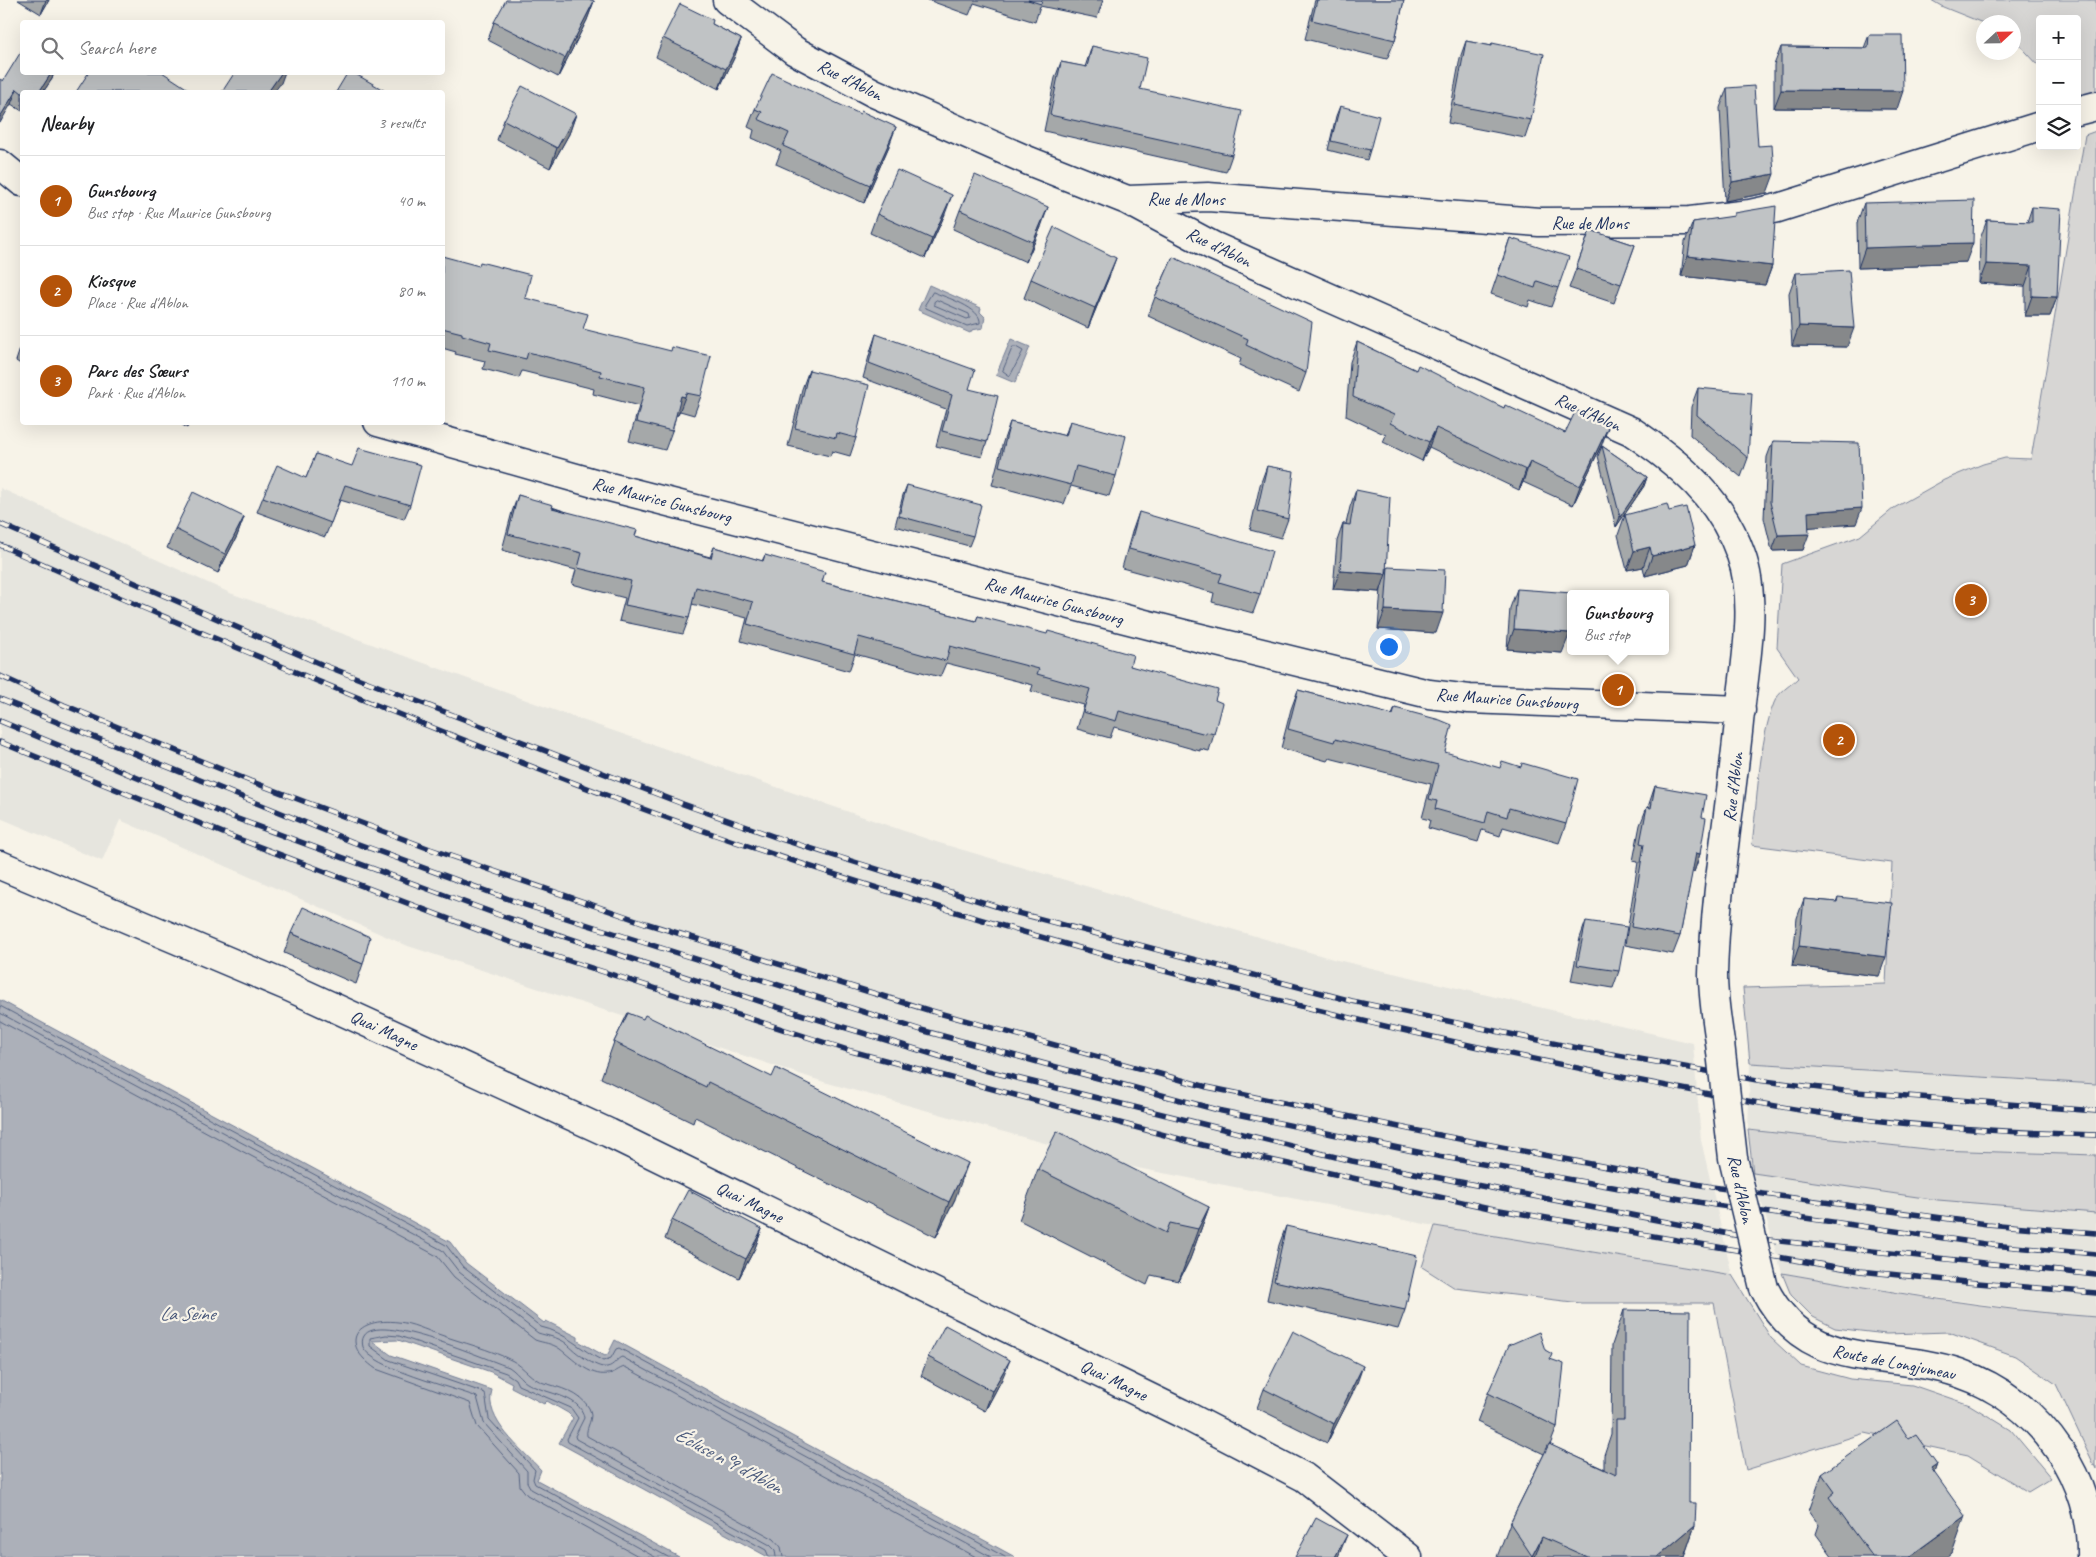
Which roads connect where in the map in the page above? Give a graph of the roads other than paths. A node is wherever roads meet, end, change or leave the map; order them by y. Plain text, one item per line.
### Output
1 (727, 0) edge
2 (2096, 106) edge
3 (2081, 110) edge
4 (2036, 127) edge
5 (0, 164) edge
6 (20, 180) edge
7 (1127, 200) junction
8 (388, 425) edge
9 (1741, 710) junction
10 (0, 865) edge
11 (1764, 1288) joint
12 (1408, 1557) edge
13 (2091, 1557) edge

1 - 7 street, Rue d'Ablon
2 - 3 street
4 - 7 street, Rue de Mons
5 - 6 street
7 - 9 street, Rue d'Ablon
8 - 9 street, Rue Maurice Gunsbourg
9 - 11 street, Rue d'Ablon, bridge
10 - 12 street, Quai Magne
11 - 13 street, Route de Longjumeau

